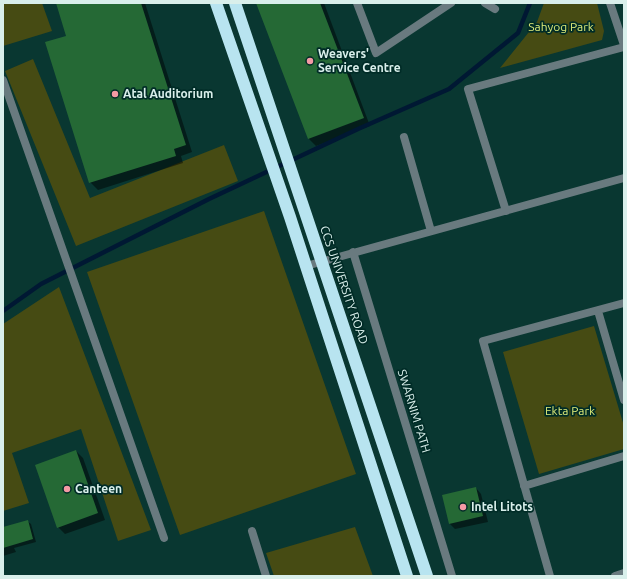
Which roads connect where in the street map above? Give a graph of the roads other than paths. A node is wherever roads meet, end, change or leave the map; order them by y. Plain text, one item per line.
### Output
1 (216, 3) edge
2 (235, 3) edge
3 (356, 3) edge
4 (451, 3) edge
5 (485, 3) edge
6 (610, 3) edge
7 (495, 9) dead end
8 (624, 46) edge
9 (3, 80) edge
10 (404, 137) dead end
11 (624, 178) edge
12 (506, 211) junction
13 (431, 231) junction
14 (353, 252) junction
15 (321, 262) junction
16 (306, 266) junction
17 (624, 303) edge
18 (598, 311) junction
19 (624, 400) edge
20 (624, 456) edge
21 (524, 486) junction
22 (252, 531) dead end
23 (164, 538) dead end
24 (624, 573) edge
25 (266, 576) edge
26 (407, 576) edge
27 (427, 576) edge
28 (452, 576) edge
29 (550, 576) edge
30 (615, 576) edge

1 - 16 highway
2 - 15 highway, CCS UNIVERSITY ROAD
3 - 4 street
5 - 7 street
6 - 8 street
8 - 12 street
9 - 23 street
10 - 13 street
11 - 12 street
12 - 13 street
13 - 14 street
14 - 15 street
14 - 28 street, SWARNIM PATH
15 - 16 street
15 - 27 highway, CCS UNIVERSITY ROAD
16 - 26 highway
17 - 18 street
18 - 19 street
18 - 21 street
20 - 21 street
21 - 29 street
22 - 25 street
24 - 30 street

